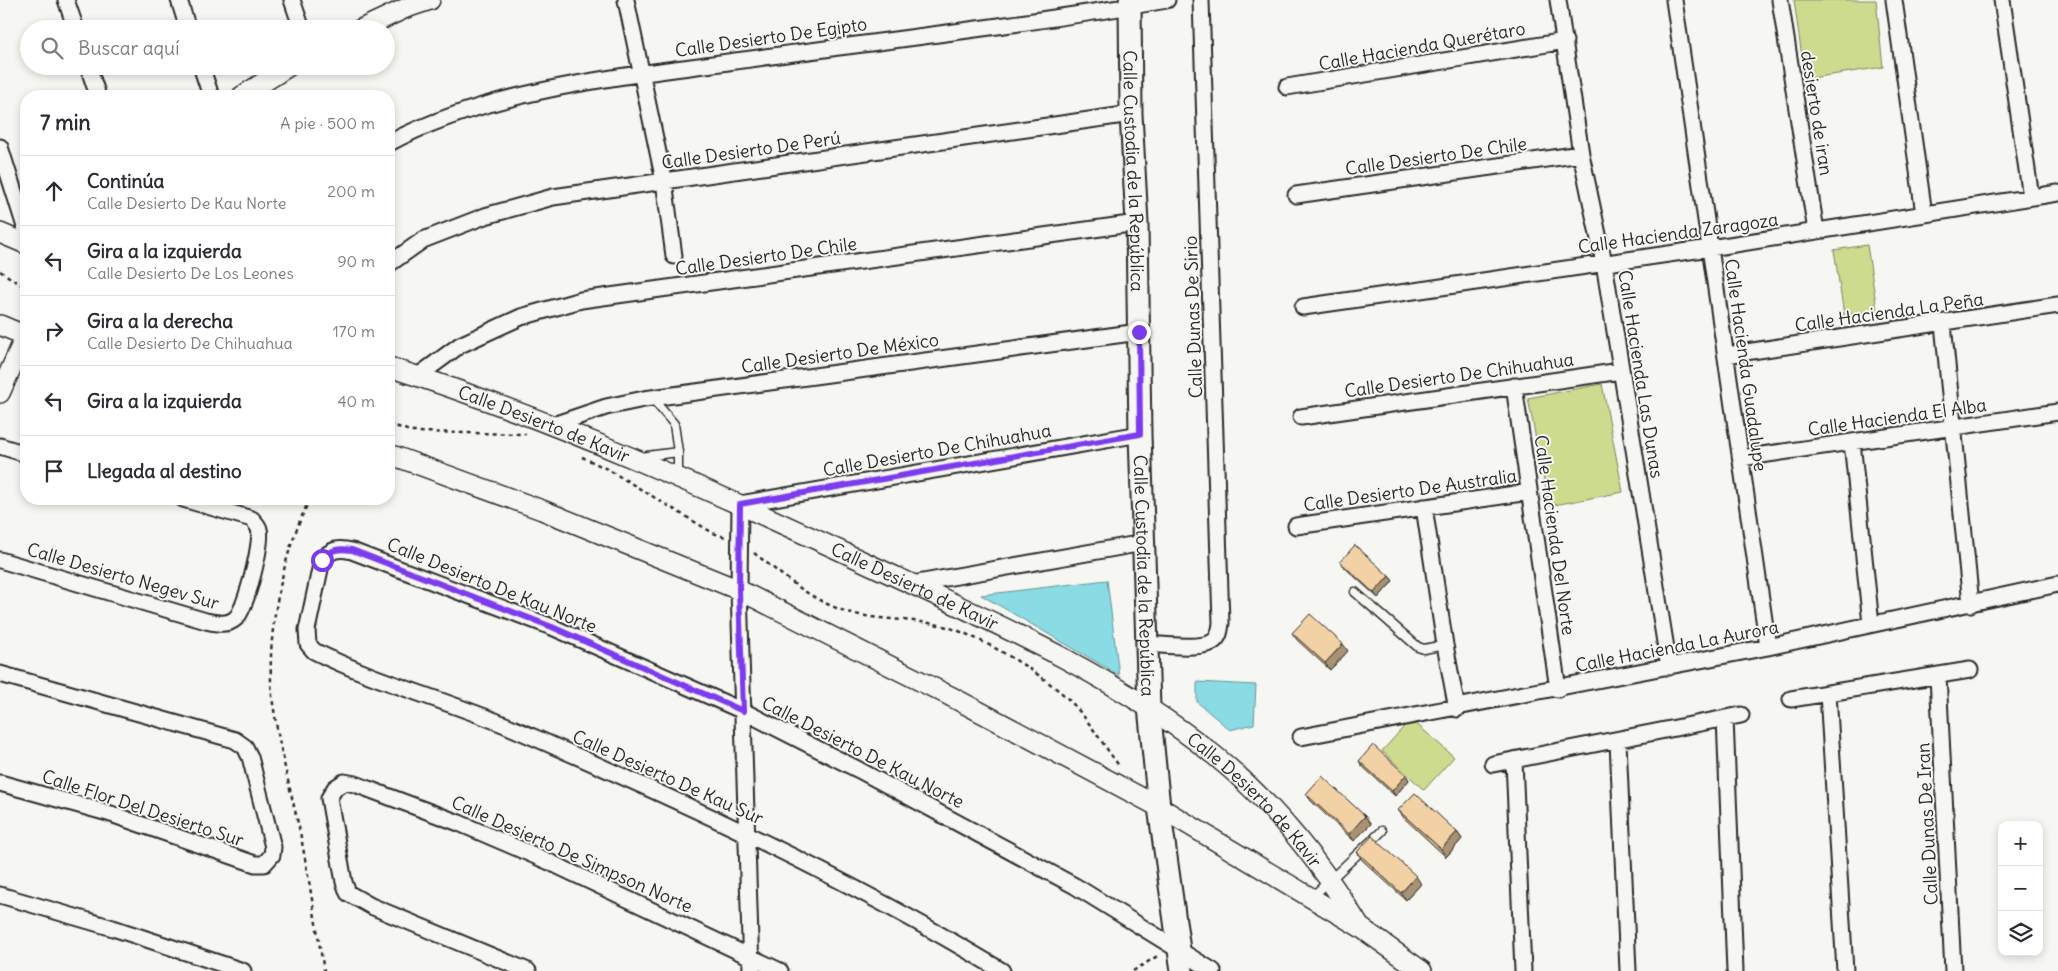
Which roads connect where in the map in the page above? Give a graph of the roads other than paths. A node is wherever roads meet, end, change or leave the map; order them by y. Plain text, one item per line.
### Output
1 (66, 0) edge
2 (179, 0) edge
3 (292, 0) edge
4 (430, 0) edge
5 (626, 0) edge
6 (1167, 0) edge
7 (1202, 0) edge
8 (1558, 0) edge
9 (1674, 0) edge
10 (1780, 0) edge
11 (1894, 0) edge
12 (2002, 0) edge
13 (1130, 3) edge
14 (404, 4) edge
15 (73, 20) edge
16 (185, 20) edge
17 (299, 20) edge
18 (376, 20) edge
19 (1564, 41) junction
20 (641, 74) junction
21 (91, 75) edge
22 (204, 75) edge
23 (275, 75) edge
24 (1286, 87) dead end
25 (96, 90) edge
26 (208, 90) edge
27 (251, 90) edge
28 (1131, 114) junction
29 (395, 139) edge
30 (0, 146) edge
31 (1581, 154) junction
32 (664, 181) junction
33 (2058, 193) edge
34 (1296, 196) dead end
35 (2031, 197) junction
36 (20, 211) edge
37 (1924, 214) junction
38 (1137, 223) junction
39 (1816, 231) junction
40 (0, 233) edge
41 (20, 241) edge
42 (1710, 248) junction
43 (674, 256) dead end
44 (395, 260) edge
45 (1604, 263) junction
46 (2058, 305) edge
47 (1303, 307) dead end
48 (1944, 324) junction
49 (0, 325) edge
50 (1139, 332) junction
51 (20, 333) edge
52 (20, 349) edge
53 (1726, 355) junction
54 (395, 369) edge
55 (1621, 371) junction
56 (418, 376) junction
57 (1514, 386) junction
58 (0, 394) edge
59 (651, 398) junction
60 (2058, 412) edge
61 (1301, 417) dead end
62 (550, 426) junction
63 (1954, 427) junction
64 (1140, 434) junction
65 (1852, 442) junction
66 (0, 446) edge
67 (20, 452) edge
68 (678, 452) junction
69 (395, 456) edge
70 (1741, 458) junction
71 (639, 462) junction
72 (678, 478) junction
73 (1529, 492) junction
74 (740, 504) junction
75 (203, 505) edge
76 (1424, 507) junction
77 (1296, 526) dead end
78 (1143, 543) junction
79 (339, 548) joint
80 (0, 560) edge
81 (912, 584) junction
82 (2058, 584) edge
83 (739, 590) junction
84 (1355, 592) dead end
85 (1971, 604) junction
86 (1871, 624) junction
87 (1147, 644) junction
88 (1445, 645) junction
89 (1768, 647) junction
90 (1669, 666) junction
91 (1970, 670) dead end
92 (0, 674) edge
93 (1938, 676) junction
94 (1558, 689) junction
95 (1828, 693) junction
96 (1791, 699) dead end
97 (1149, 707) junction
98 (1457, 709) junction
99 (743, 711) junction
100 (1741, 715) dead end
101 (1725, 718) junction
102 (1301, 737) dead end
103 (1618, 741) junction
104 (1514, 760) junction
105 (1493, 764) dead end
106 (0, 783) edge
107 (1159, 807) junction
108 (1382, 831) dead end
109 (748, 833) junction
110 (1330, 878) junction
111 (0, 894) edge
112 (1311, 898) junction
113 (1360, 927) junction
114 (1173, 945) junction
115 (751, 956) junction
116 (243, 971) edge
117 (528, 971) edge
118 (752, 971) edge
119 (780, 971) edge
120 (1002, 971) edge
121 (1182, 971) edge
122 (1213, 971) edge
123 (1422, 971) edge
124 (1523, 971) edge
125 (1628, 971) edge
126 (1735, 971) edge
127 (1845, 971) edge
128 (1953, 971) edge

1 - 15 street
2 - 16 street
3 - 17 street
4 - 14 street
5 - 20 street
6 - 13 street, Calle Desierto De Egipto
7 - 87 street, Calle Dunas De Sirio
8 - 19 street, Calle Hacienda Las Dunas
9 - 42 street, Calle Hacienda Guadalupe
10 - 39 street, desierto de iran
11 - 37 street
12 - 35 street
13 - 20 street, Calle Desierto De Egipto
13 - 28 main road, Calle Custodia de la República
14 - 18 street
19 - 24 street, Calle Hacienda Querétaro
19 - 31 street, Calle Hacienda Las Dunas
20 - 29 street, Calle Desierto De Egipto
20 - 32 street
21 - 25 street
22 - 26 street
23 - 27 street
28 - 32 street, Calle Desierto De Perú
28 - 38 main road, Calle Custodia de la República
30 - 36 street
31 - 34 street, Calle Desierto De Chile
31 - 45 street, Calle Hacienda Las Dunas
32 - 43 street
32 - 44 street, Calle Desierto De Perú
33 - 35 street, Calle Hacienda Zaragoza
35 - 37 street, Calle Hacienda Zaragoza
37 - 39 street, Calle Hacienda Zaragoza
38 - 50 main road, Calle Custodia de la República
38 - 56 street, Calle Desierto De Chile
39 - 42 street, Calle Hacienda Zaragoza
40 - 41 street
42 - 45 street, Calle Hacienda Zaragoza
42 - 53 street, Calle Hacienda Guadalupe
45 - 47 street, Calle Hacienda Zaragoza
45 - 55 street, Calle Hacienda Las Dunas
46 - 48 street, Calle Hacienda La Peña
48 - 53 street, Calle Hacienda La Peña
48 - 63 street
49 - 51 street
50 - 59 street, Calle Desierto De México
50 - 64 main road, Calle Custodia de la República
52 - 58 street
53 - 70 street, Calle Hacienda Guadalupe
54 - 56 street, Calle Desierto de Kavir
55 - 57 street, Calle Desierto De Chihuahua
55 - 90 street, Calle Hacienda Las Dunas
56 - 62 street, Calle Desierto de Kavir
57 - 61 street, Calle Desierto De Chihuahua
57 - 73 street, Calle Hacienda Del Norte
59 - 62 street, Calle Desierto De México
59 - 68 lane
60 - 63 street, Calle Hacienda El Alba
62 - 71 street, Calle Desierto de Kavir
63 - 65 street, Calle Hacienda El Alba
63 - 85 street
64 - 74 street, Calle Desierto De Chihuahua
64 - 78 main road, Calle Custodia de la República
65 - 70 street, Calle Hacienda El Alba
65 - 86 street
66 - 67 street
68 - 71 lane
68 - 72 lane
69 - 83 street, Calle Desierto de Kavir
70 - 89 street, Calle Hacienda Guadalupe
71 - 72 street, Calle Desierto de Kavir
72 - 74 street, Calle Desierto de Kavir
73 - 76 street, Calle Desierto De Australia
73 - 94 street, Calle Hacienda Del Norte
74 - 81 street, Calle Desierto de Kavir
74 - 83 street
75 - 80 street, Calle Desierto Negev Sur
76 - 77 street, Calle Desierto De Australia
76 - 88 street
78 - 81 street
78 - 87 main road, Calle Custodia de la República
79 - 99 street, Calle Desierto De Kau Norte
79 - 109 street, Calle Desierto De Kau Sur
81 - 97 street, Calle Desierto de Kavir
82 - 85 street, Calle Hacienda La Aurora
83 - 99 street
83 - 107 street, Calle Desierto de Kavir
84 - 88 lane
85 - 86 street, Calle Hacienda La Aurora
86 - 89 street, Calle Hacienda La Aurora
87 - 97 main road, Calle Custodia de la República
88 - 98 street
89 - 90 street, Calle Hacienda La Aurora
90 - 94 street, Calle Hacienda La Aurora
91 - 93 street
92 - 106 street, Calle Flor Del Desierto Sur
93 - 95 street
93 - 128 street, Calle Dunas De Iran
94 - 98 street, Calle Hacienda La Aurora
95 - 96 street
95 - 127 street
97 - 107 main road, Calle Custodia de la República
97 - 110 street, Calle Desierto de Kavir
98 - 102 street, Calle Hacienda La Aurora
99 - 109 street
99 - 114 street, Calle Desierto De Kau Norte
100 - 101 street
101 - 103 street
101 - 126 street
103 - 104 street
103 - 125 street
104 - 105 street
104 - 124 street
107 - 112 street, Calle Desierto de Kavir
107 - 114 main road, Calle Custodia de la República
108 - 110 lane
109 - 115 street
109 - 120 street, Calle Desierto De Kau Sur
110 - 112 lane
110 - 113 street, Calle Desierto de Kavir
111 - 116 street
112 - 113 street, Calle Desierto de Kavir
113 - 123 street, Calle Desierto de Kavir
114 - 121 main road, Calle Custodia de la República
114 - 122 street, Calle Desierto De Kau Norte
115 - 117 street, Calle Desierto De Simpson Norte
115 - 118 street
115 - 119 street, Calle Desierto De Simpson Norte

